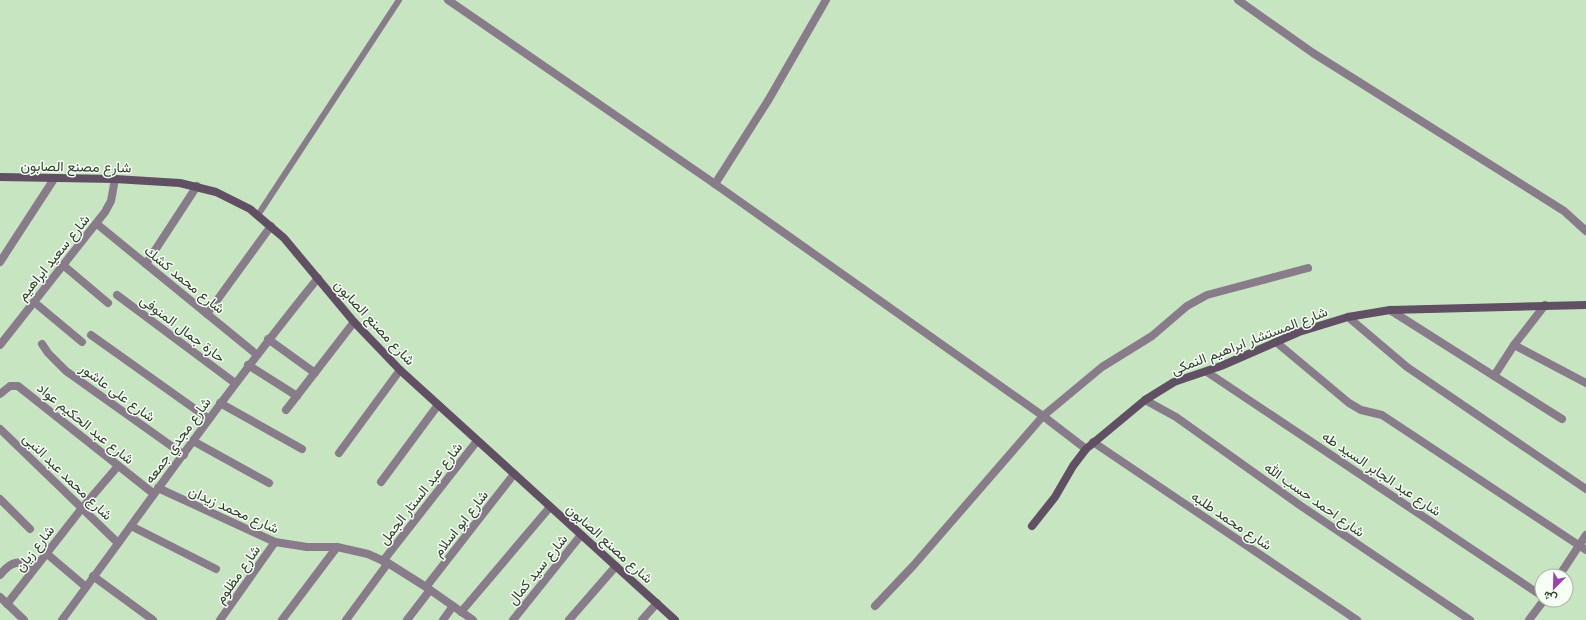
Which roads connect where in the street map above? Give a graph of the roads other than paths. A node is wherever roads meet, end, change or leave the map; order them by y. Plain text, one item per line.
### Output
1 (399, 0) edge
2 (448, 0) edge
3 (826, 0) edge
4 (1238, 0) edge
5 (0, 178) edge
6 (54, 179) junction
7 (115, 179) junction
8 (715, 184) junction
9 (197, 186) junction
10 (258, 215) junction
11 (96, 224) junction
12 (271, 226) junction
13 (1586, 231) edge
14 (0, 262) edge
15 (146, 264) junction
16 (63, 265) junction
17 (1308, 268) dead end
18 (318, 278) junction
19 (117, 295) dead end
20 (34, 302) junction
21 (108, 303) dead end
22 (1545, 305) junction
23 (1586, 305) edge
24 (1390, 310) junction
25 (206, 314) junction
26 (1348, 317) junction
27 (354, 322) junction
28 (91, 335) dead end
29 (268, 339) junction
30 (82, 342) dead end
31 (1276, 342) junction
32 (42, 344) dead end
33 (0, 345) edge
34 (1514, 345) junction
35 (256, 354) junction
36 (248, 365) junction
37 (400, 370) junction
38 (1207, 372) junction
39 (315, 373) junction
40 (1494, 376) junction
41 (235, 383) junction
42 (1586, 383) edge
43 (0, 394) edge
44 (297, 396) junction
45 (1144, 400) junction
46 (220, 402) junction
47 (438, 405) junction
48 (286, 410) dead end
49 (1046, 418) junction
50 (209, 419) junction
51 (1562, 419) dead end
52 (0, 429) edge
53 (193, 441) junction
54 (477, 441) junction
55 (1093, 442) junction
56 (302, 449) dead end
57 (1086, 449) junction
58 (339, 453) dead end
59 (184, 455) junction
60 (118, 466) junction
61 (514, 474) junction
62 (381, 482) dead end
63 (269, 483) dead end
64 (1586, 489) edge
65 (156, 491) junction
66 (0, 499) edge
67 (550, 507) junction
68 (82, 508) junction
69 (131, 526) junction
70 (1032, 526) dead end
71 (30, 529) dead end
72 (581, 535) junction
73 (1586, 535) edge
74 (275, 542) junction
75 (118, 543) junction
76 (337, 547) junction
77 (1583, 548) edge
78 (46, 553) junction
79 (386, 562) junction
80 (616, 566) junction
81 (1566, 568) edge
82 (33, 569) junction
83 (216, 569) dead end
84 (0, 575) edge
85 (93, 576) junction
86 (86, 587) junction
87 (428, 589) junction
88 (1534, 591) edge
89 (0, 597) edge
90 (657, 603) junction
91 (7, 604) junction
92 (453, 606) junction
93 (875, 606) dead end
94 (1538, 608) edge
95 (462, 612) junction
96 (18, 618) edge
97 (65, 619) edge
98 (153, 620) edge
99 (220, 620) edge
100 (282, 620) edge
101 (346, 620) edge
102 (407, 620) edge
103 (443, 620) edge
104 (473, 620) edge
105 (513, 620) edge
106 (569, 620) edge
107 (642, 620) edge
108 (675, 620) edge
109 (1357, 620) edge
110 (1470, 620) edge
111 (1529, 620) edge

1 - 10 lane
2 - 8 street
3 - 8 street
4 - 13 street
5 - 6 street, شارع مصنع الصابون
6 - 7 street, شارع مصنع الصابون
6 - 14 street
7 - 9 street, شارع مصنع الصابون
7 - 11 street, شارع سعيد ابراهيم
8 - 49 street
9 - 10 street, شارع مصنع الصابون
9 - 15 street
10 - 12 street, شارع مصنع الصابون
11 - 15 street, شارع محمد كشك
11 - 16 street, شارع سعيد ابراهيم
12 - 18 street, شارع مصنع الصابون
12 - 25 street
15 - 25 street, شارع محمد كشك
16 - 20 street, شارع سعيد ابراهيم
16 - 21 street
17 - 49 street
18 - 27 street, شارع مصنع الصابون
18 - 29 street, شارع مجدي جمعه
19 - 41 street, حارة جمال المنوفى
20 - 30 street
20 - 33 street, شارع سعيد ابراهيم
22 - 23 street, شارع المستشار ابراهيم النمكى
22 - 24 street, شارع المستشار ابراهيم النمكى
22 - 34 street
24 - 26 street, شارع المستشار ابراهيم النمكى
24 - 40 street
25 - 35 street, شارع محمد كشك
26 - 31 street, شارع المستشار ابراهيم النمكى
26 - 64 street
27 - 37 street, شارع مصنع الصابون
27 - 39 street
28 - 50 street
29 - 35 street, شارع مجدي جمعه
29 - 39 street
31 - 38 street, شارع المستشار ابراهيم النمكى
31 - 77 street
32 - 59 street, شارع على عاشور
34 - 40 street
34 - 42 street
35 - 36 street, شارع مجدي جمعه
36 - 41 street, شارع مجدي جمعه
36 - 44 street
37 - 47 street, شارع مصنع الصابون
37 - 58 street
38 - 45 street, شارع المستشار ابراهيم النمكى
38 - 88 street, شارع عبد الجابر السيد طه
39 - 44 street
40 - 51 street
41 - 46 street, شارع مجدي جمعه
43 - 60 street, شارع عبد الحكيم عواد
44 - 48 street
45 - 55 street, شارع المستشار ابراهيم النمكى
45 - 110 street, شارع احمد حسب الله
46 - 50 street, شارع مجدي جمعه
46 - 56 street
47 - 54 street, شارع مصنع الصابون
47 - 62 street
49 - 57 street
49 - 93 street
50 - 53 street, شارع مجدي جمعه
52 - 68 street, شارع محمد عبد النبى
53 - 59 street, شارع مجدي جمعه
53 - 63 street
54 - 61 street, شارع مصنع الصابون
54 - 79 street, شارع عبد الستار الجمل
55 - 57 street, شارع المستشار ابراهيم النمكى
55 - 109 street, شارع محمد طلبه
57 - 70 street, شارع المستشار ابراهيم النمكى
59 - 65 street, شارع مجدي جمعه
60 - 65 street, شارع عبد الحكيم عواد
60 - 68 street, شارع زيان
61 - 67 street, شارع مصنع الصابون
61 - 87 street, شارع ابو اسلام
65 - 69 street, شارع مجدي جمعه
65 - 74 street, شارع محمد زيدان
66 - 71 street
67 - 72 street, شارع مصنع الصابون
67 - 95 street
68 - 75 street, شارع محمد عبد النبى
68 - 78 street, شارع زيان
69 - 75 street, شارع مجدي جمعه
69 - 83 street
72 - 80 street, شارع مصنع الصابون
72 - 105 street, شارع سيد كمال
73 - 77 street
74 - 76 street, شارع محمد زيدان
74 - 99 street, شارع مظلوم
75 - 85 street, شارع مجدي جمعه
76 - 79 street, شارع محمد زيدان
76 - 100 street
77 - 81 street
78 - 82 street, شارع زيان
78 - 86 street
79 - 87 street, شارع محمد زيدان
79 - 101 street, شارع عبد الستار الجمل
80 - 90 street, شارع مصنع الصابون
80 - 106 street
82 - 84 street
82 - 91 street, شارع زيان
85 - 86 street, شارع مجدي جمعه
85 - 98 street
86 - 97 street, شارع مجدي جمعه
87 - 92 street, شارع محمد زيدان
87 - 102 street, شارع ابو اسلام
89 - 91 street
90 - 107 street
90 - 108 street, شارع مصنع الصابون
91 - 96 street
92 - 95 street, شارع محمد زيدان
92 - 103 street
94 - 111 street
95 - 104 street, شارع محمد زيدان

